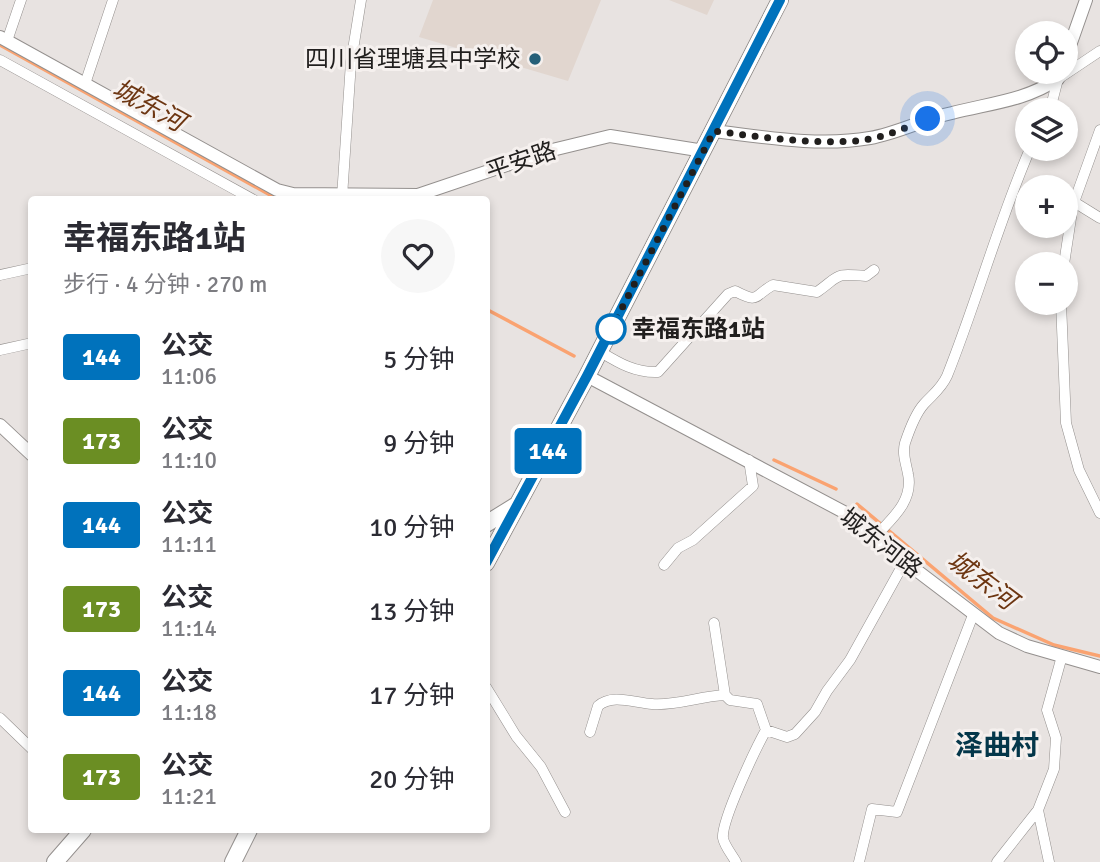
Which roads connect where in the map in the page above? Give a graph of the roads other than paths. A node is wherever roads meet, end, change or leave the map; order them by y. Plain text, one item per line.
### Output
1 (21, 0) edge
2 (113, 0) edge
3 (361, 0) edge
4 (780, 0) edge
5 (1086, 0) edge
6 (1078, 23) edge
7 (4, 39) edge
8 (1100, 51) edge
9 (0, 60) edge
10 (1078, 64) edge
11 (85, 84) junction
12 (1047, 84) edge
13 (1100, 130) edge
14 (714, 131) junction
15 (704, 151) junction
16 (1025, 161) edge
17 (257, 191) edge
18 (1078, 191) edge
19 (330, 196) edge
20 (342, 196) edge
21 (409, 196) edge
22 (1078, 204) edge
23 (1100, 218) edge
24 (28, 269) edge
25 (874, 270) dead end
26 (0, 275) edge
27 (1062, 315) edge
28 (28, 344) edge
29 (0, 350) edge
30 (599, 351) junction
31 (587, 376) junction
32 (0, 425) edge
33 (28, 451) edge
34 (749, 460) junction
35 (517, 505) junction
36 (1100, 513) edge
37 (490, 522) edge
38 (880, 532) junction
39 (490, 556) edge
40 (905, 561) junction
41 (664, 565) dead end
42 (973, 615) junction
43 (714, 623) dead end
44 (1062, 656) junction
45 (1100, 667) edge
46 (490, 694) edge
47 (725, 695) junction
48 (0, 718) edge
49 (766, 730) junction
50 (590, 732) dead end
51 (28, 744) edge
52 (1038, 810) junction
53 (565, 812) dead end
54 (80, 833) edge
55 (248, 833) edge
56 (55, 862) edge
57 (233, 862) edge
58 (736, 862) edge
59 (859, 862) edge
60 (997, 862) edge
61 (1049, 862) edge

1 - 7 street
2 - 11 street
3 - 20 street
4 - 14 main road
5 - 6 street
7 - 11 street, 平安路
8 - 10 street
9 - 17 street
11 - 17 street, 平安路
12 - 14 street
13 - 18 street
14 - 15 main road
15 - 21 street, 平安路
15 - 30 main road
16 - 38 street
17 - 19 street, 平安路
22 - 23 street
24 - 26 street
25 - 30 street
27 - 36 street
28 - 29 street
30 - 31 main road
31 - 34 street, 城东河路
31 - 35 main road
32 - 33 street
34 - 38 street, 城东河路
34 - 41 street
35 - 37 main road
35 - 39 main road
38 - 40 street, 城东河路
40 - 42 street, 城东河路
40 - 49 street
42 - 44 street, 城东河路
42 - 59 street
43 - 47 street
44 - 45 street, 城东河路
44 - 52 street
46 - 53 street
47 - 49 street
47 - 50 street
48 - 51 street
49 - 58 street
52 - 60 street
52 - 61 street
54 - 56 main road
55 - 57 main road

